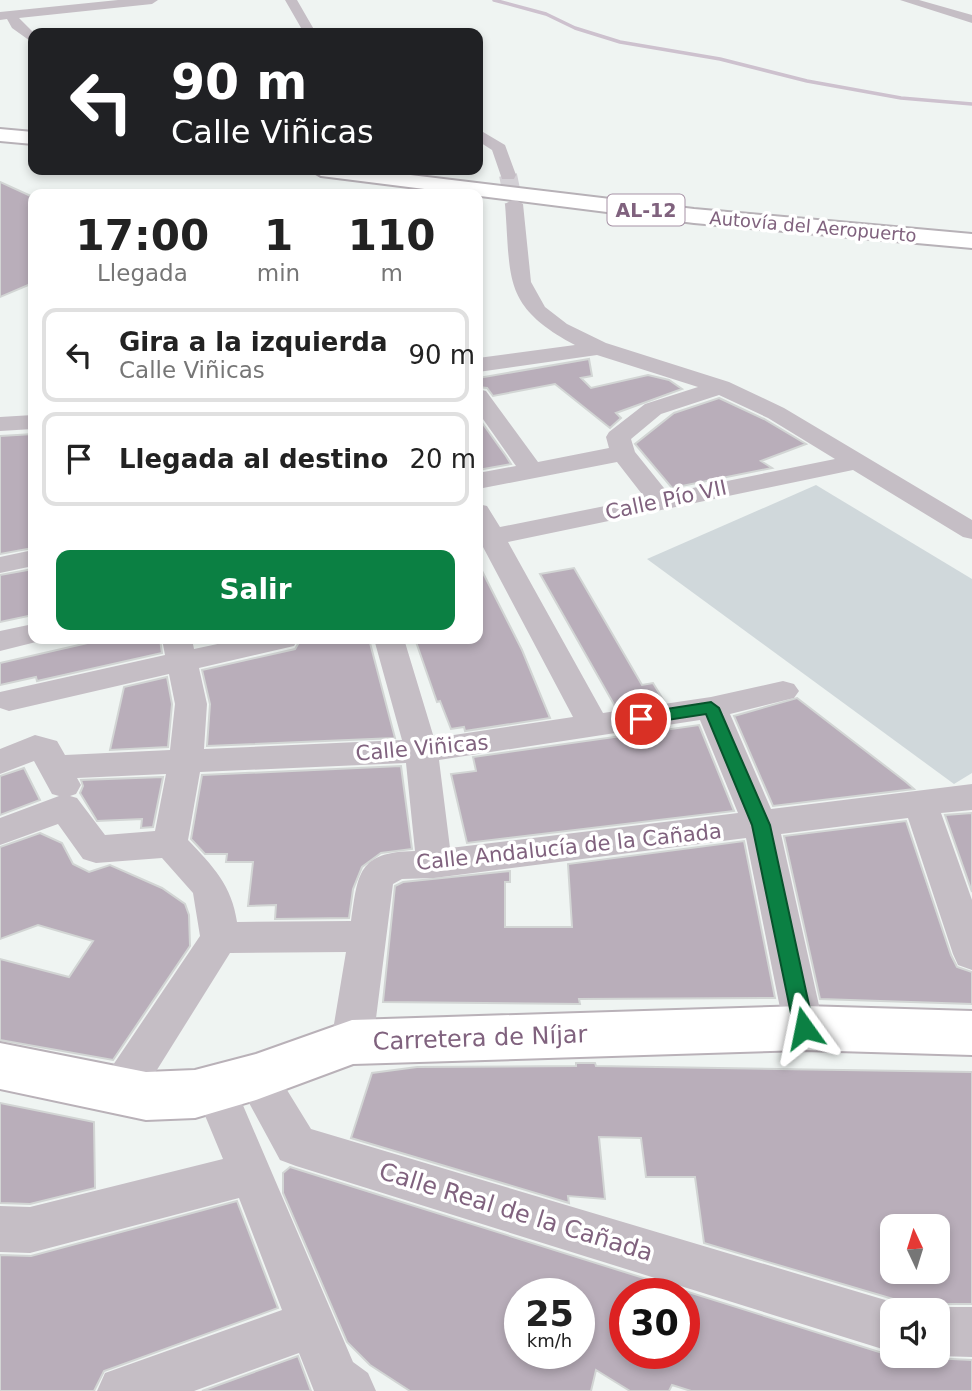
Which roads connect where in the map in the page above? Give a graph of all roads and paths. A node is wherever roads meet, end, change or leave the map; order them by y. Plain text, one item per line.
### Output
1 (152, 0) edge
2 (291, 0) edge
3 (906, 0) edge
4 (6, 16) edge
5 (972, 19) edge
6 (307, 28) edge
7 (28, 35) edge
8 (0, 127) edge
9 (28, 129) edge
10 (0, 135) edge
11 (483, 137) edge
12 (28, 138) edge
13 (362, 175) edge
14 (440, 175) edge
15 (508, 175) tunnel mouth
16 (475, 189) edge
17 (483, 190) edge
18 (513, 204) tunnel mouth
19 (972, 230) edge
20 (972, 241) edge
21 (598, 348) junction
22 (483, 364) edge
23 (721, 387) junction
24 (483, 403) edge
25 (28, 422) edge
26 (0, 424) edge
27 (623, 453) junction
28 (855, 462) junction
29 (532, 471) junction
30 (483, 480) edge
31 (661, 501) junction
32 (483, 530) edge
33 (972, 531) edge
34 (28, 559) edge
35 (0, 565) edge
36 (28, 634) edge
37 (0, 641) edge
38 (236, 644) edge
39 (390, 644) edge
40 (179, 650) edge
41 (783, 691) dead end
42 (4, 694) edge
43 (711, 708) junction
44 (594, 726) junction
45 (421, 751) junction
46 (46, 757) junction
47 (186, 760) junction
48 (0, 762) edge
49 (972, 797) edge
50 (921, 805) junction
51 (65, 807) junction
52 (761, 825) junction
53 (0, 832) edge
54 (170, 844) junction
55 (434, 864) junction
56 (365, 936) junction
57 (219, 938) junction
58 (972, 954) edge
59 (804, 1028) junction
60 (968, 1041) edge
61 (352, 1042) junction
62 (0, 1066) edge
63 (235, 1083) junction
64 (120, 1091) junction
65 (253, 1173) junction
66 (0, 1229) edge
67 (880, 1323) edge
68 (310, 1325) junction
69 (950, 1332) edge
70 (972, 1332) edge
71 (123, 1391) edge
72 (350, 1391) edge

1 - 4 street
2 - 6 street
3 - 5 street
4 - 7 street
8 - 9 main road
10 - 12 main road
11 - 15 street
13 - 16 main road, Autovía del Aeropuerto / AL-12
14 - 19 main road, Autovía del Aeropuerto / AL-12
17 - 20 main road, Autovía del Aeropuerto / AL-12
18 - 21 street
21 - 22 street
21 - 23 street
23 - 27 street
23 - 28 street
24 - 29 street
25 - 26 street
27 - 29 street
27 - 31 street
28 - 31 street, Calle Pío VII
28 - 33 street
29 - 30 street
31 - 32 street, Calle Pío VII
32 - 44 street
34 - 35 street
36 - 37 street
38 - 40 street
39 - 45 street
40 - 42 street
40 - 47 street
41 - 43 street, Calle Viñicas
42 - 46 street
43 - 44 street, Calle Viñicas
43 - 52 street
44 - 45 street, Calle Viñicas
45 - 47 street, Calle Viñicas
45 - 55 street
46 - 47 street, Calle Viñicas
46 - 48 street
46 - 51 street
47 - 54 street
49 - 50 street, Calle Andalucía de la Cañada
50 - 52 street, Calle Andalucía de la Cañada
50 - 58 street
51 - 53 street
51 - 54 street
52 - 55 street, Calle Andalucía de la Cañada
52 - 59 street
54 - 57 street
55 - 56 street, Calle Andalucía de la Cañada
56 - 57 street
56 - 61 street, Calle Andalucía de la Cañada
57 - 64 street
59 - 60 main road, Carretera de Níjar
59 - 61 main road, Carretera de Níjar
61 - 63 main road, Carretera de Níjar
62 - 64 main road, Carretera de Níjar
63 - 64 main road, Carretera de Níjar
63 - 65 street
63 - 67 street, Calle Real de la Cañada
65 - 66 street
65 - 68 street
68 - 71 street
68 - 72 street
69 - 70 street

